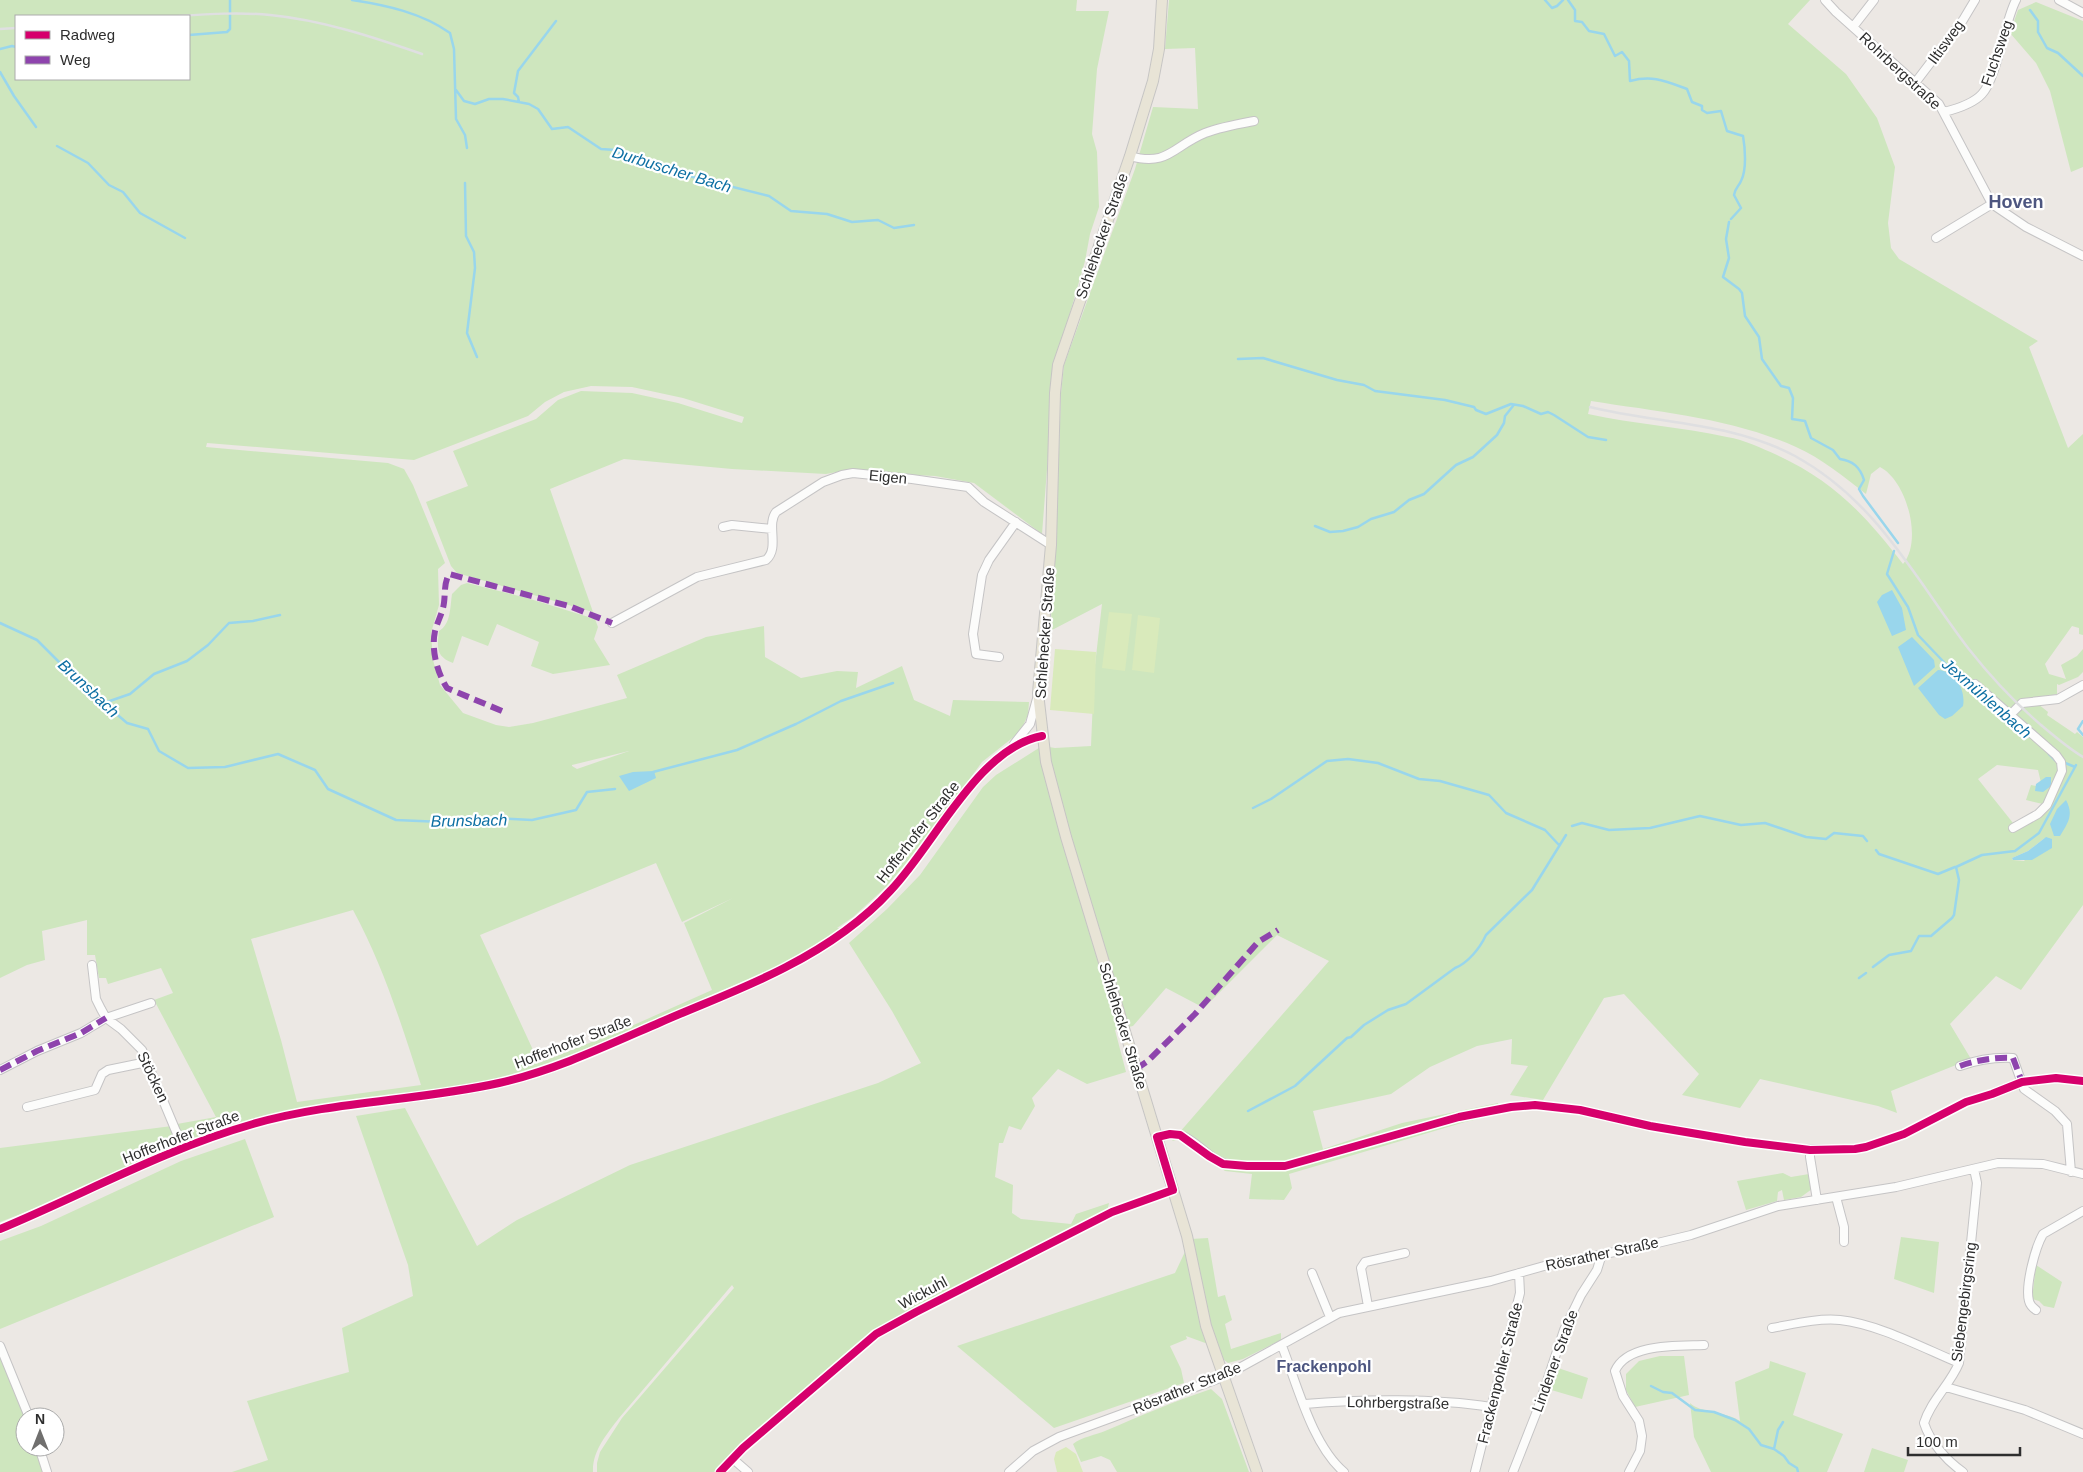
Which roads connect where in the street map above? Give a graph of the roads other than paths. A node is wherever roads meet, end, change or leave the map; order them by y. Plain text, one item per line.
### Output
1 (1162, 0) edge
2 (1825, 0) edge
3 (1874, 0) edge
4 (1975, 0) edge
5 (2016, 0) edge
6 (2059, 0) edge
7 (2083, 13) edge
8 (1853, 27) junction
9 (1915, 83) junction
10 (1944, 112) junction
11 (1254, 121) dead end
12 (1130, 156) junction
13 (1992, 204) junction
14 (1936, 238) dead end
15 (2083, 256) edge
16 (1016, 522) junction
17 (723, 527) dead end
18 (772, 528) junction
19 (1051, 545) junction
20 (612, 623) dead end
21 (999, 658) dead end
22 (2083, 682) edge
23 (1975, 684) dead end
24 (1038, 693) junction
25 (2010, 715) junction
26 (1042, 736) junction
27 (1007, 751) junction
28 (2013, 828) dead end
29 (92, 965) dead end
30 (151, 1003) dead end
31 (106, 1018) junction
32 (147, 1062) junction
33 (1960, 1066) dead end
34 (0, 1070) edge
35 (2083, 1081) edge
36 (2022, 1082) junction
37 (27, 1107) dead end
38 (1671, 1129) dead end
39 (1157, 1137) junction
40 (183, 1148) junction
41 (1810, 1150) junction
42 (1230, 1165) dead end
43 (1974, 1169) junction
44 (2071, 1172) junction
45 (2083, 1174) edge
46 (1173, 1190) junction
47 (1836, 1197) junction
48 (1817, 1200) junction
49 (2083, 1211) edge
50 (0, 1229) edge
51 (1844, 1242) dead end
52 (1404, 1253) dead end
53 (1602, 1254) junction
54 (1312, 1273) dead end
55 (1519, 1274) junction
56 (1368, 1306) junction
57 (2036, 1310) dead end
58 (1330, 1317) junction
59 (1772, 1328) dead end
60 (1704, 1345) dead end
61 (0, 1346) edge
62 (1282, 1346) junction
63 (1959, 1363) junction
64 (1223, 1377) junction
65 (1946, 1387) junction
66 (1304, 1404) junction
67 (25, 1407) edge
68 (1491, 1407) junction
69 (2083, 1434) edge
70 (43, 1457) edge
71 (733, 1459) junction
72 (48, 1472) edge
73 (720, 1472) edge
74 (748, 1472) edge
75 (1009, 1472) edge
76 (1257, 1472) edge
77 (1344, 1472) edge
78 (1475, 1472) edge
79 (1513, 1472) edge
80 (1629, 1472) edge
81 (1964, 1472) edge

1 - 12 main road, Schlehecker Straße
2 - 8 street, Rohrbergstraße
3 - 8 street
4 - 9 street, Iltisweg
5 - 10 street, Fuchsweg
6 - 7 street
8 - 9 street, Rohrbergstraße
9 - 10 street, Rohrbergstraße
10 - 13 street, Rohrbergstraße
11 - 12 street
12 - 19 main road, Schlehecker Straße
13 - 14 street
13 - 15 street, Rohrbergstraße
16 - 18 street, Eigen
16 - 19 street, Eigen
16 - 21 street
17 - 18 street
18 - 20 street, Eigen
19 - 24 main road, Schlehecker Straße
22 - 25 street
23 - 25 street
24 - 26 main road, Schlehecker Straße
24 - 27 street
25 - 28 street
26 - 27 street, Hofferhofer Straße
26 - 39 main road, Schlehecker Straße
27 - 40 street, Hofferhofer Straße
29 - 31 street, Stöcken
30 - 31 street
31 - 32 street, Stöcken
31 - 34 street
32 - 37 street
32 - 40 street, Stöcken
33 - 36 street
35 - 36 street
36 - 41 street
36 - 44 street
38 - 41 street
39 - 42 street
39 - 46 main road, Schlehecker Straße
40 - 50 street, Hofferhofer Straße
41 - 48 street
43 - 44 street, Rösrather Straße
43 - 47 street, Rösrather Straße
43 - 63 street, Siebengebirgsring
44 - 45 street, Rösrather Straße
46 - 64 main road, Schlehecker Straße
46 - 71 street, Wickuhl
47 - 48 street, Rösrather Straße
47 - 51 street
48 - 53 street, Rösrather Straße
49 - 57 street
52 - 56 street
53 - 55 street, Rösrather Straße
53 - 79 street, Lindener Straße
54 - 58 street
55 - 56 street, Rösrather Straße
55 - 68 street, Frackenpohler Straße
56 - 58 street, Rösrather Straße
58 - 62 street, Rösrather Straße
59 - 63 street
60 - 80 street
61 - 67 street
62 - 64 street, Rösrather Straße
62 - 66 street
63 - 65 street, Siebengebirgsring
64 - 75 street, Rösrather Straße
64 - 76 main road, Schlehecker Straße
65 - 69 street
65 - 81 street, Siebengebirgsring
66 - 68 street, Lohrbergstraße
66 - 77 street
68 - 78 street, Frackenpohler Straße
70 - 72 street
71 - 73 street, Wickuhl
71 - 74 street

